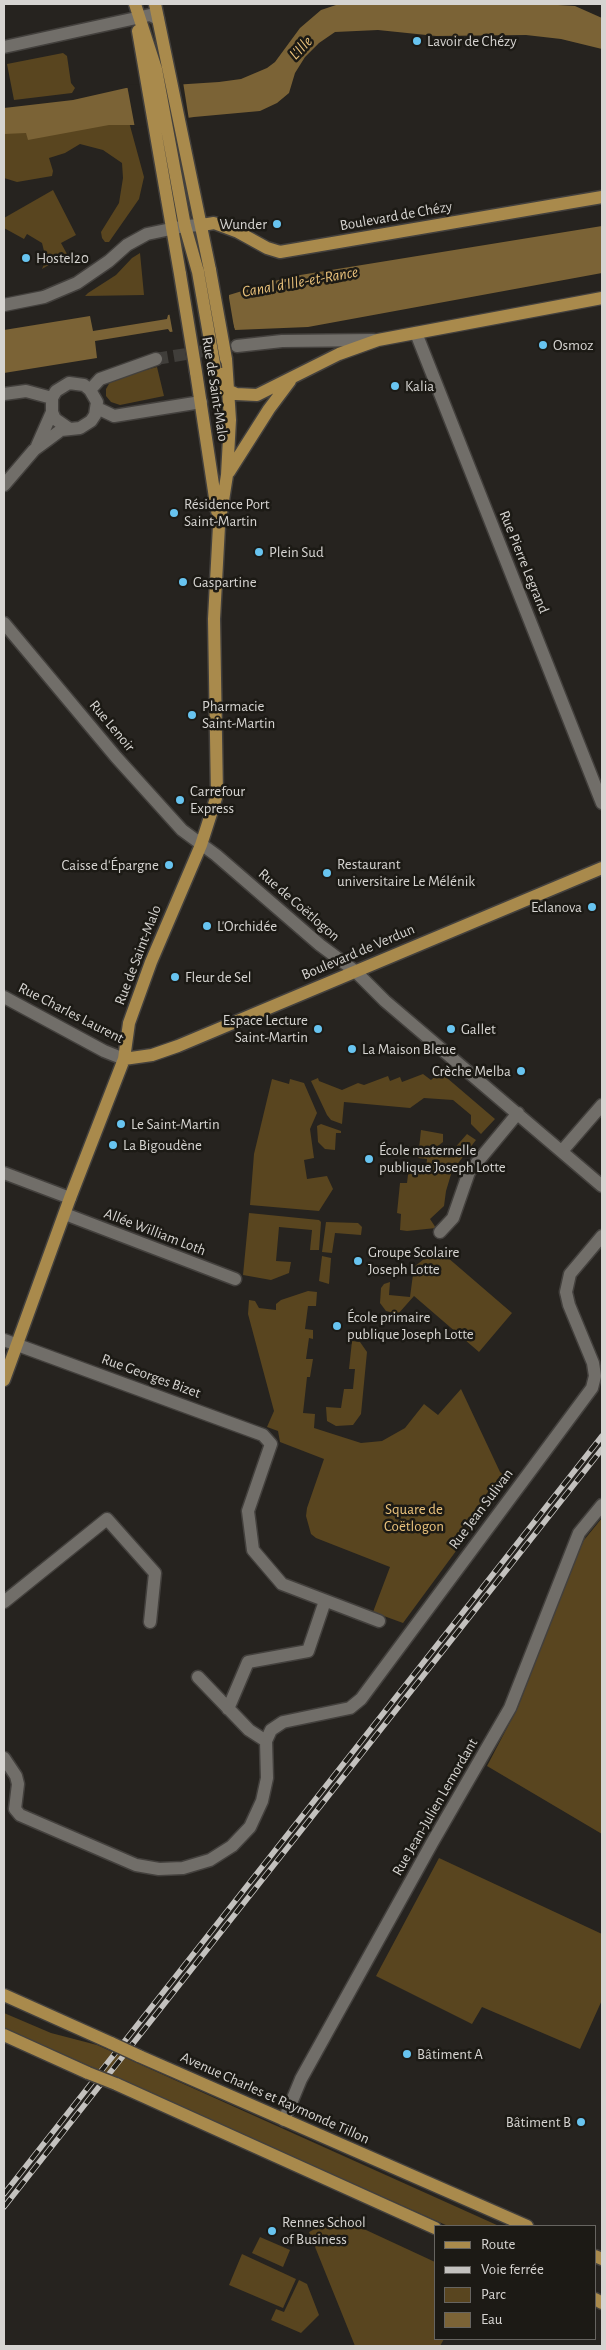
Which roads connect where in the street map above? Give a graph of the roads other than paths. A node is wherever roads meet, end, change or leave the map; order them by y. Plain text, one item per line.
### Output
1 (135, 4) edge
2 (139, 4) edge
3 (155, 4) edge
4 (138, 18) junction
5 (158, 19) junction
6 (4, 47) edge
7 (156, 69) junction
8 (175, 133) junction
9 (602, 197) edge
10 (202, 225) junction
11 (172, 229) junction
12 (187, 231) junction
13 (178, 257) junction
14 (204, 271) junction
15 (602, 298) edge
16 (4, 306) edge
17 (416, 333) junction
18 (378, 340) junction
19 (237, 346) tunnel mouth
20 (156, 359) tunnel mouth
21 (304, 370) junction
22 (90, 390) junction
23 (230, 392) junction
24 (4, 394) edge
25 (52, 398) junction
26 (201, 402) junction
27 (97, 408) junction
28 (52, 412) junction
29 (68, 428) junction
30 (34, 450) junction
31 (227, 475) junction
32 (4, 485) edge
33 (219, 526) junction
34 (4, 623) edge
35 (598, 777) edge
36 (602, 803) edge
37 (201, 845) junction
38 (602, 868) edge
39 (355, 971) junction
40 (4, 997) edge
41 (124, 1059) junction
42 (602, 1105) edge
43 (518, 1113) junction
44 (562, 1151) junction
45 (4, 1174) edge
46 (602, 1186) edge
47 (70, 1198) junction
48 (65, 1214) junction
49 (440, 1232) dead end
50 (602, 1236) edge
51 (235, 1279) dead end
52 (4, 1340) edge
53 (16, 1345) junction
54 (4, 1380) edge
55 (602, 1505) edge
56 (326, 1601) junction
57 (4, 1602) edge
58 (379, 1621) dead end
59 (150, 1622) dead end
60 (198, 1676) dead end
61 (228, 1709) junction
62 (266, 1741) junction
63 (4, 1758) edge
64 (6, 1997) edge
65 (4, 2034) edge
66 (284, 2120) junction
67 (525, 2225) edge
68 (434, 2228) edge

1 - 4 main road, Rue de Saint-Malo
2 - 4 street
3 - 5 main road, Rue de Saint-Malo
4 - 5 street
4 - 6 street
4 - 7 main road, Rue de Saint-Malo
5 - 7 main road, Rue de Saint-Malo
7 - 8 main road, Rue de Saint-Malo
7 - 11 main road, Rue de Saint-Malo
8 - 10 main road, Rue de Saint-Malo
8 - 12 main road, Rue de Saint-Malo
9 - 10 main road, Boulevard de Chézy
10 - 12 main road
10 - 14 main road, Rue de Saint-Malo
11 - 12 street
11 - 13 main road, Rue de Saint-Malo
11 - 16 street
12 - 13 main road
12 - 14 main road, Rue de Saint-Malo
13 - 26 main road, Rue de Saint-Malo, bridge
14 - 23 main road, Rue de Saint-Malo, bridge
14 - 23 main road, Rue de Saint-Malo, bridge
15 - 17 main road
17 - 18 main road
17 - 35 street, Rue Pierre Legrand
18 - 19 street
18 - 21 main road
20 - 22 street
21 - 23 main road
21 - 31 main road
22 - 25 street
22 - 27 street
23 - 31 main road, Rue de Saint-Malo
24 - 25 street
25 - 28 street
26 - 27 street
26 - 33 main road, Rue de Saint-Malo
27 - 29 street
28 - 29 street
28 - 30 street
29 - 30 street
30 - 32 street
31 - 33 main road, Rue de Saint-Malo
33 - 37 main road, Rue de Saint-Malo
34 - 37 street, Rue Lenoir
35 - 36 street, Rue Pierre Legrand
37 - 39 street, Rue de Coëtlogon
37 - 41 main road, Rue de Saint-Malo
38 - 39 main road, Boulevard de Verdun
39 - 41 main road, Boulevard de Verdun
39 - 43 street, Rue de Coëtlogon
40 - 41 street, Rue Charles Laurent
41 - 47 main road, Rue de Saint-Malo
42 - 44 street
43 - 44 street, Rue de Coëtlogon
43 - 49 street
44 - 46 street, Rue de Coëtlogon
45 - 47 street
47 - 48 main road, Rue de Saint-Malo
48 - 51 street, Allée William Loth
48 - 53 main road, Rue de Saint-Malo
50 - 62 street, Rue Jean Sulivan
52 - 53 street, Rue Georges Bizet
53 - 54 main road, Rue de Saint-Malo
53 - 56 street, Rue Georges Bizet
55 - 66 street, Rue Jean-Julien Lemordant
56 - 58 street
56 - 61 street
57 - 59 street
60 - 61 street
61 - 62 street
62 - 63 street
64 - 66 main road, Avenue Charles et Raymonde Tillon, bridge
65 - 68 main road, bridge
66 - 67 main road, Avenue Charles et Raymonde Tillon

